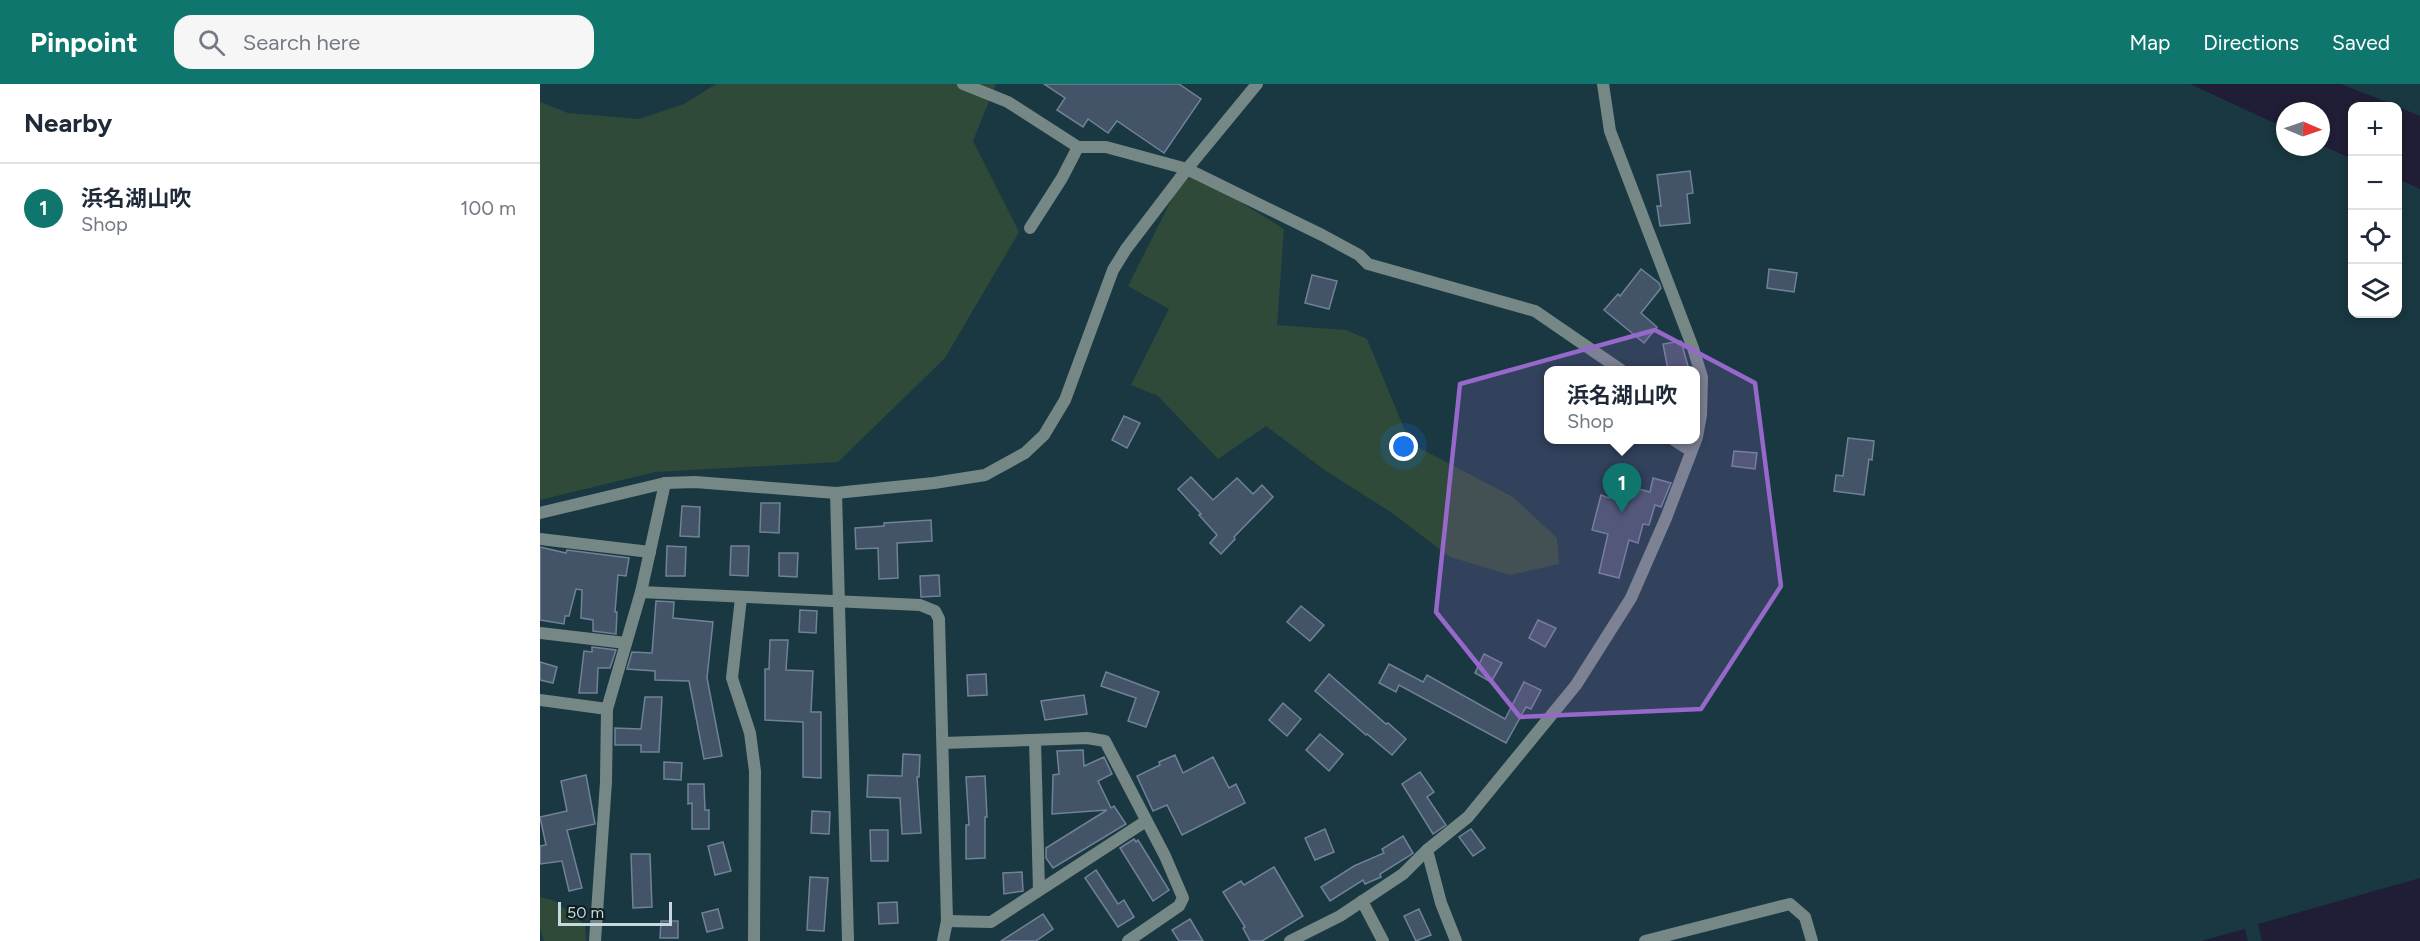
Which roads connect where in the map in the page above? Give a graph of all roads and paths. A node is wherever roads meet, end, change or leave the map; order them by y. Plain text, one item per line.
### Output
1 (963, 84) edge
2 (1257, 84) edge
3 (1603, 84) edge
4 (1078, 147) junction
5 (1186, 169) junction
6 (1030, 228) dead end
7 (1614, 366) edge
8 (1699, 366) edge
9 (1700, 371) edge
10 (1700, 419) edge
11 (1681, 444) edge
12 (1694, 444) edge
13 (1692, 451) junction
14 (665, 483) junction
15 (836, 494) junction
16 (540, 513) edge
17 (540, 539) edge
18 (650, 552) junction
19 (641, 592) junction
20 (741, 598) junction
21 (840, 600) junction
22 (540, 633) edge
23 (626, 643) junction
24 (540, 700) edge
25 (607, 709) junction
26 (1035, 741) junction
27 (943, 742) junction
28 (1146, 821) junction
29 (1427, 850) junction
30 (1039, 890) junction
31 (1362, 901) junction
32 (947, 921) junction
33 (595, 941) edge
34 (754, 941) edge
35 (848, 941) edge
36 (943, 941) edge
37 (1128, 941) edge
38 (1290, 941) edge
39 (1383, 941) edge
40 (1456, 941) edge
41 (1646, 941) edge
42 (1812, 941) edge

1 - 4 street
2 - 5 street
3 - 8 street
4 - 5 street
4 - 6 street
5 - 7 street
5 - 15 street
9 - 10 street
11 - 13 street
12 - 13 street
13 - 29 street
14 - 15 street
14 - 16 street
14 - 18 street
15 - 21 street
17 - 18 street
18 - 19 street
19 - 20 street
19 - 23 street
20 - 21 street
20 - 34 street
21 - 27 street
21 - 35 street
22 - 23 street
23 - 25 street
24 - 25 street
25 - 33 street
26 - 27 street
26 - 28 street
26 - 30 street
27 - 32 street
28 - 30 street
28 - 37 street
29 - 31 street
29 - 40 street
30 - 32 street
31 - 38 street
31 - 39 street
32 - 36 street
41 - 42 street

